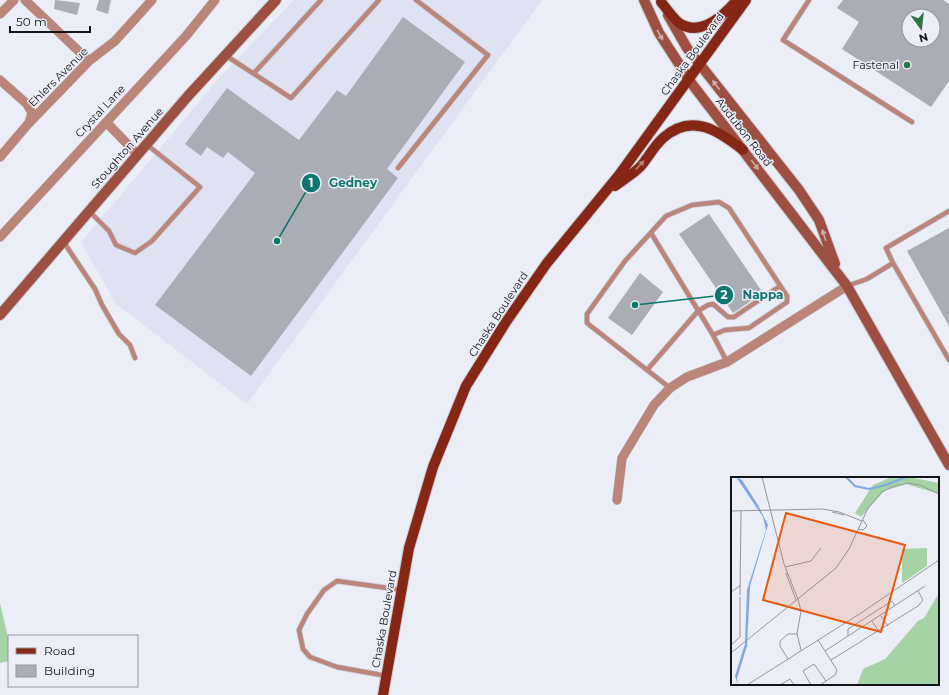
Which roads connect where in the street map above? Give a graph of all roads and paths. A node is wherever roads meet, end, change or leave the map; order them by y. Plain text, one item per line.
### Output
1 (14, 0) edge
2 (25, 0) edge
3 (152, 0) edge
4 (215, 0) edge
5 (276, 0) edge
6 (321, 0) edge
7 (379, 0) edge
8 (416, 0) edge
9 (644, 0) edge
10 (737, 0) edge
11 (746, 0) edge
12 (809, 0) edge
13 (661, 1) edge
14 (0, 14) edge
15 (225, 56) junction
16 (89, 61) junction
17 (699, 64) junction
18 (254, 73) junction
19 (689, 79) junction
20 (0, 80) edge
21 (106, 122) junction
22 (912, 122) dead end
23 (28, 124) junction
24 (146, 144) junction
25 (743, 150) junction
26 (137, 154) junction
27 (0, 157) edge
28 (398, 168) dead end
29 (600, 199) junction
30 (89, 211) junction
31 (949, 211) edge
32 (651, 233) junction
33 (0, 237) edge
34 (63, 241) junction
35 (893, 263) junction
36 (838, 272) junction
37 (780, 286) junction
38 (847, 286) junction
39 (698, 311) junction
40 (0, 315) edge
41 (713, 335) junction
42 (135, 358) dead end
43 (949, 360) edge
44 (727, 362) junction
45 (648, 370) junction
46 (670, 388) junction
47 (949, 465) edge
48 (617, 500) dead end
49 (402, 590) junction
50 (387, 676) junction
51 (383, 695) edge

1 - 14 street
2 - 16 street
3 - 16 street, Ehlers Avenue
4 - 21 street, Crystal Lane
5 - 15 main road, Stoughton Avenue
6 - 18 lane
7 - 18 lane
8 - 28 lane
9 -> 19 main road, Audubon Road
10 - 13 main road
11 - 17 main road, Chaska Boulevard
12 - 22 lane
13 - 17 main road, Audubon Road
15 - 18 lane
15 - 24 main road, Stoughton Avenue
16 - 23 street, Ehlers Avenue
17 - 19 main road, Chaska Boulevard
36 -> 17 main road, Audubon Road
19 - 25 main road, Audubon Road
19 - 29 main road, Chaska Boulevard
20 - 23 street
21 - 26 street
21 - 33 street, Crystal Lane
23 - 27 street, Ehlers Avenue
24 - 26 main road, Stoughton Avenue
24 - 30 lane
29 -> 25 main road
25 -> 36 main road, Audubon Road
26 - 30 main road, Stoughton Avenue
29 - 49 main road, Chaska Boulevard
30 - 34 main road, Stoughton Avenue
31 - 35 lane
32 - 37 lane
32 - 39 lane
32 - 45 lane
34 - 40 main road, Stoughton Avenue
34 - 42 lane
35 - 38 lane
35 - 43 lane
36 - 38 main road, Audubon Road
37 - 39 lane
37 - 41 lane
38 - 44 street
38 - 47 main road, Audubon Road
39 - 41 lane
39 - 45 lane
41 - 44 lane
44 - 46 street
45 - 46 lane
46 - 48 street
49 - 50 main road, Chaska Boulevard
49 - 50 lane
50 - 51 main road, Chaska Boulevard

